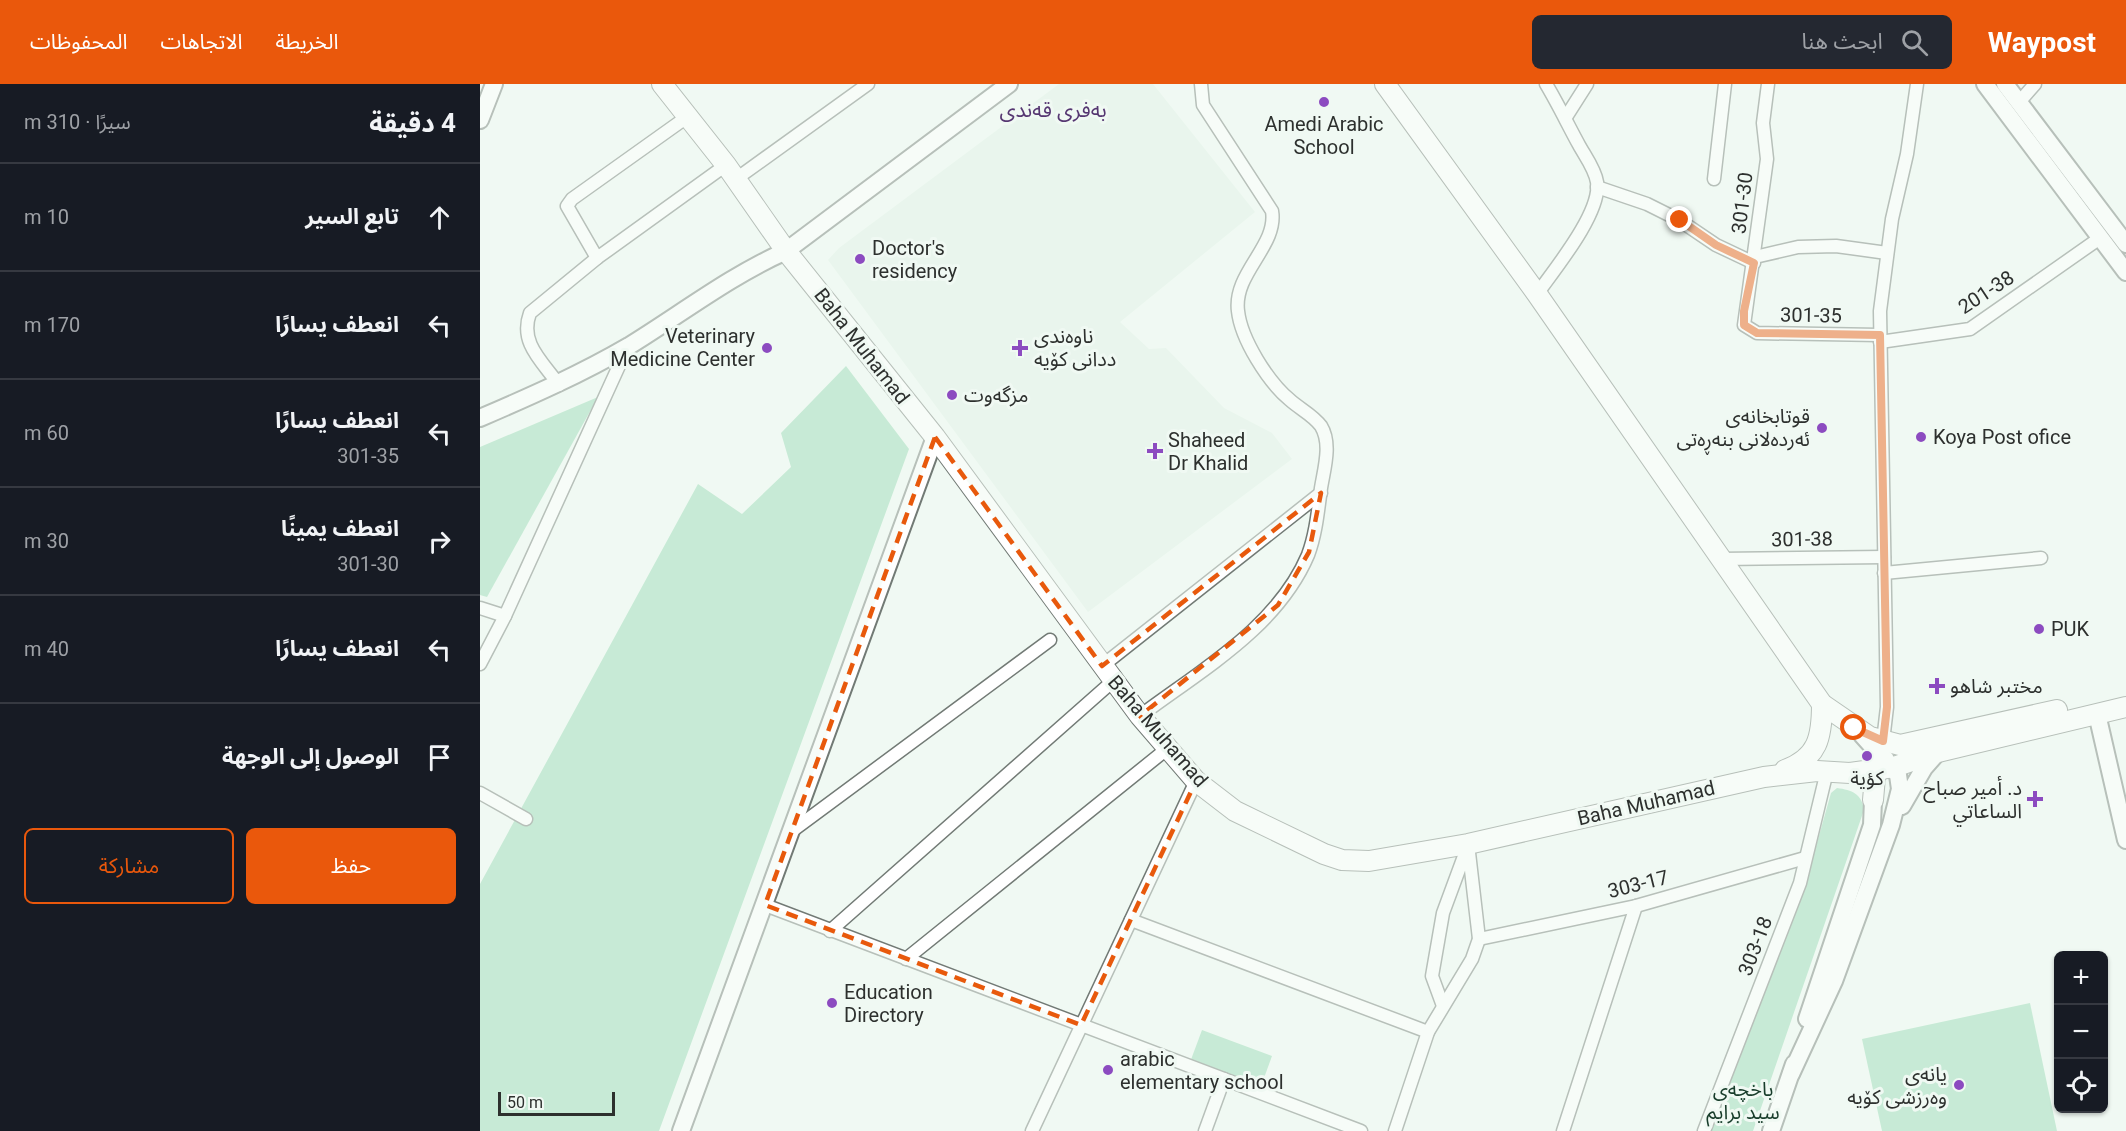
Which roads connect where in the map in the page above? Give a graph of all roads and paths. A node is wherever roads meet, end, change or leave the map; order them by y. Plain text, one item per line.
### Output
1 (494, 84) edge
2 (867, 84) edge
3 (1009, 84) edge
4 (1201, 84) edge
5 (1385, 84) edge
6 (1546, 84) edge
7 (1587, 84) edge
8 (1725, 84) edge
9 (1768, 84) edge
10 (1917, 84) edge
11 (1985, 84) edge
12 (2005, 84) edge
13 (2035, 84) edge
14 (670, 87) edge
15 (2024, 109) junction
16 (481, 116) edge
17 (687, 117) junction
18 (1566, 117) junction
19 (731, 172) junction
20 (1713, 179) dead end
21 (1598, 187) junction
22 (2100, 238) junction
23 (2126, 244) edge
24 (786, 251) junction
25 (1887, 253) junction
26 (597, 258) junction
27 (1754, 260) junction
28 (2126, 272) edge
29 (1537, 294) junction
30 (1744, 325) joint
31 (1880, 339) junction
32 (628, 346) junction
33 (559, 385) junction
34 (480, 418) edge
35 (935, 437) junction
36 (1321, 493) junction
37 (1884, 557) junction
38 (2042, 558) dead end
39 (1721, 559) junction
40 (1884, 573) junction
41 (480, 608) edge
42 (505, 616) junction
43 (1050, 640) dead end
44 (480, 664) edge
45 (1107, 673) junction
46 (2126, 694) edge
47 (1822, 704) junction
48 (2126, 707) edge
49 (2097, 714) junction
50 (1140, 717) junction
51 (1168, 748) junction
52 (1938, 752) junction
53 (1896, 754) junction
54 (1827, 771) junction
55 (1850, 772) junction
56 (1764, 777) junction
57 (1197, 781) junction
58 (480, 792) edge
59 (1873, 800) junction
60 (526, 819) dead end
61 (1890, 825) junction
62 (792, 831) junction
63 (2125, 832) edge
64 (1468, 844) junction
65 (1806, 858) junction
66 (765, 905) junction
67 (1636, 906) junction
68 (1131, 920) junction
69 (830, 931) junction
70 (1479, 939) junction
71 (906, 959) junction
72 (1443, 1006) junction
73 (1081, 1025) junction
74 (1428, 1032) junction
75 (1791, 1074) junction
76 (1224, 1079) junction
77 (1347, 1128) edge
78 (681, 1131) edge
79 (1032, 1131) edge
80 (1205, 1131) edge
81 (1361, 1131) edge
82 (1395, 1131) edge
83 (1563, 1131) edge
84 (1704, 1131) edge
85 (1771, 1131) edge

1 - 16 main road
2 - 19 street
3 - 24 main road
4 - 36 street
5 - 29 main road
6 - 18 street
7 - 18 street
8 - 20 street
9 - 27 street, 301-30
10 - 25 street
11 - 22 main road
12 - 15 main road
13 - 15 street
14 - 17 main road, Baha Muhamad
15 - 23 main road
17 - 19 main road, Baha Muhamad
17 - 26 street
18 - 21 street
19 - 24 main road, Baha Muhamad
19 - 26 street
21 - 27 street
21 - 29 street
22 - 28 main road
22 - 31 street, 201-38
24 - 32 main road
24 - 35 main road, Baha Muhamad
25 - 27 street
25 - 31 street
26 - 33 street
27 - 30 street, 301-30
29 - 39 main road
30 - 31 street, 301-35
31 - 37 street
32 - 33 main road
32 - 42 street
33 - 34 main road
35 - 45 main road, Baha Muhamad
35 - 62 main road
36 - 45 street
36 - 50 street
37 - 39 street, 301-38
37 - 40 street
38 - 40 street
39 - 47 main road
40 - 53 street
41 - 42 street
42 - 44 street
43 - 62 street
45 - 50 main road, Baha Muhamad
45 - 69 street
46 - 53 main road
47 - 53 main road
47 - 56 main road
48 - 49 main road, Baha Muhamad
49 - 52 main road, Baha Muhamad
49 - 63 main road
50 - 51 main road, Baha Muhamad
51 - 57 main road, Baha Muhamad
51 - 71 street
52 - 53 main road, Baha Muhamad
52 - 61 main road
53 - 55 main road, Baha Muhamad
53 - 59 main road
53 - 61 main road
54 - 55 main road, Baha Muhamad
54 - 56 main road, Baha Muhamad
54 - 65 street, 303-18
55 - 59 main road
56 - 64 main road, Baha Muhamad
57 - 64 main road, Baha Muhamad
57 - 68 street
58 - 60 street
59 - 75 main road
61 - 75 main road
62 - 66 main road
64 - 70 street
64 - 72 street
65 - 67 street, 303-17
65 - 84 street, 303-18
66 - 69 street
66 - 78 main road
67 - 70 street, 303-17
67 - 83 street
68 - 73 street
68 - 74 street
69 - 71 street
70 - 72 street
71 - 73 street
72 - 74 street
73 - 76 street
73 - 79 street
74 - 82 street
75 - 85 main road
76 - 77 street
76 - 80 street
77 - 81 street

